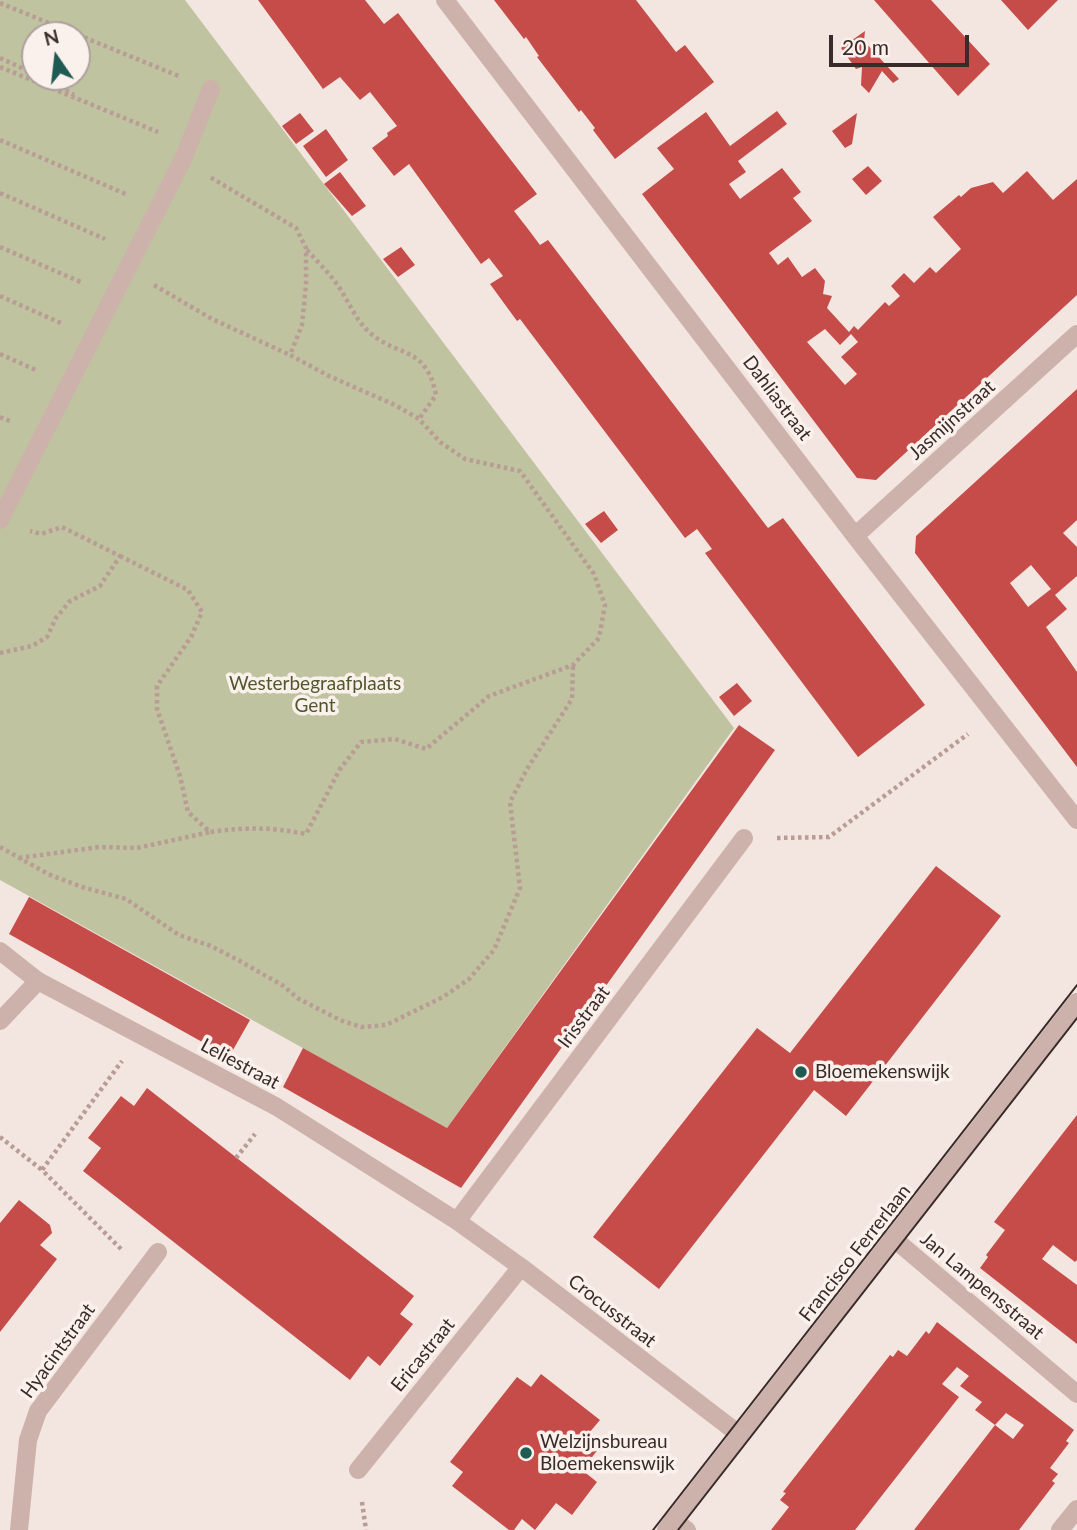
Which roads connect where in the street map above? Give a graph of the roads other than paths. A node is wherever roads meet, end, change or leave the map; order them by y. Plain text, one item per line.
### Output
1 (445, 0) edge
2 (211, 89) road end
3 (1077, 334) edge
4 (4, 513) edge
5 (855, 536) junction
6 (1077, 820) edge
7 (744, 838) road end
8 (0, 951) edge
9 (38, 981) junction
10 (1077, 1002) edge
11 (0, 1021) edge
12 (457, 1222) junction
13 (893, 1238) junction
14 (158, 1252) road end
15 (521, 1267) junction
16 (1077, 1394) edge
17 (740, 1435) junction
18 (358, 1470) dead end
19 (1077, 1508) edge
20 (675, 1527) edge
21 (19, 1530) edge
22 (1060, 1530) edge

1 - 5 street, Dahliastraat
2 - 4 street
3 - 5 street, Jasmijnstraat
5 - 6 street, Dahliastraat
7 - 12 street, Irisstraat
8 - 9 street, Leliestraat
9 - 11 street
9 - 12 street, Leliestraat
10 - 13 street, Francisco Ferrerlaan
12 - 15 street, Crocusstraat
13 - 16 street, Jan Lampensstraat
13 - 17 street, Francisco Ferrerlaan
14 - 21 street, Hyacintstraat
15 - 17 street, Crocusstraat
15 - 18 street, Ericastraat
17 - 20 street, Francisco Ferrerlaan
19 - 22 street

